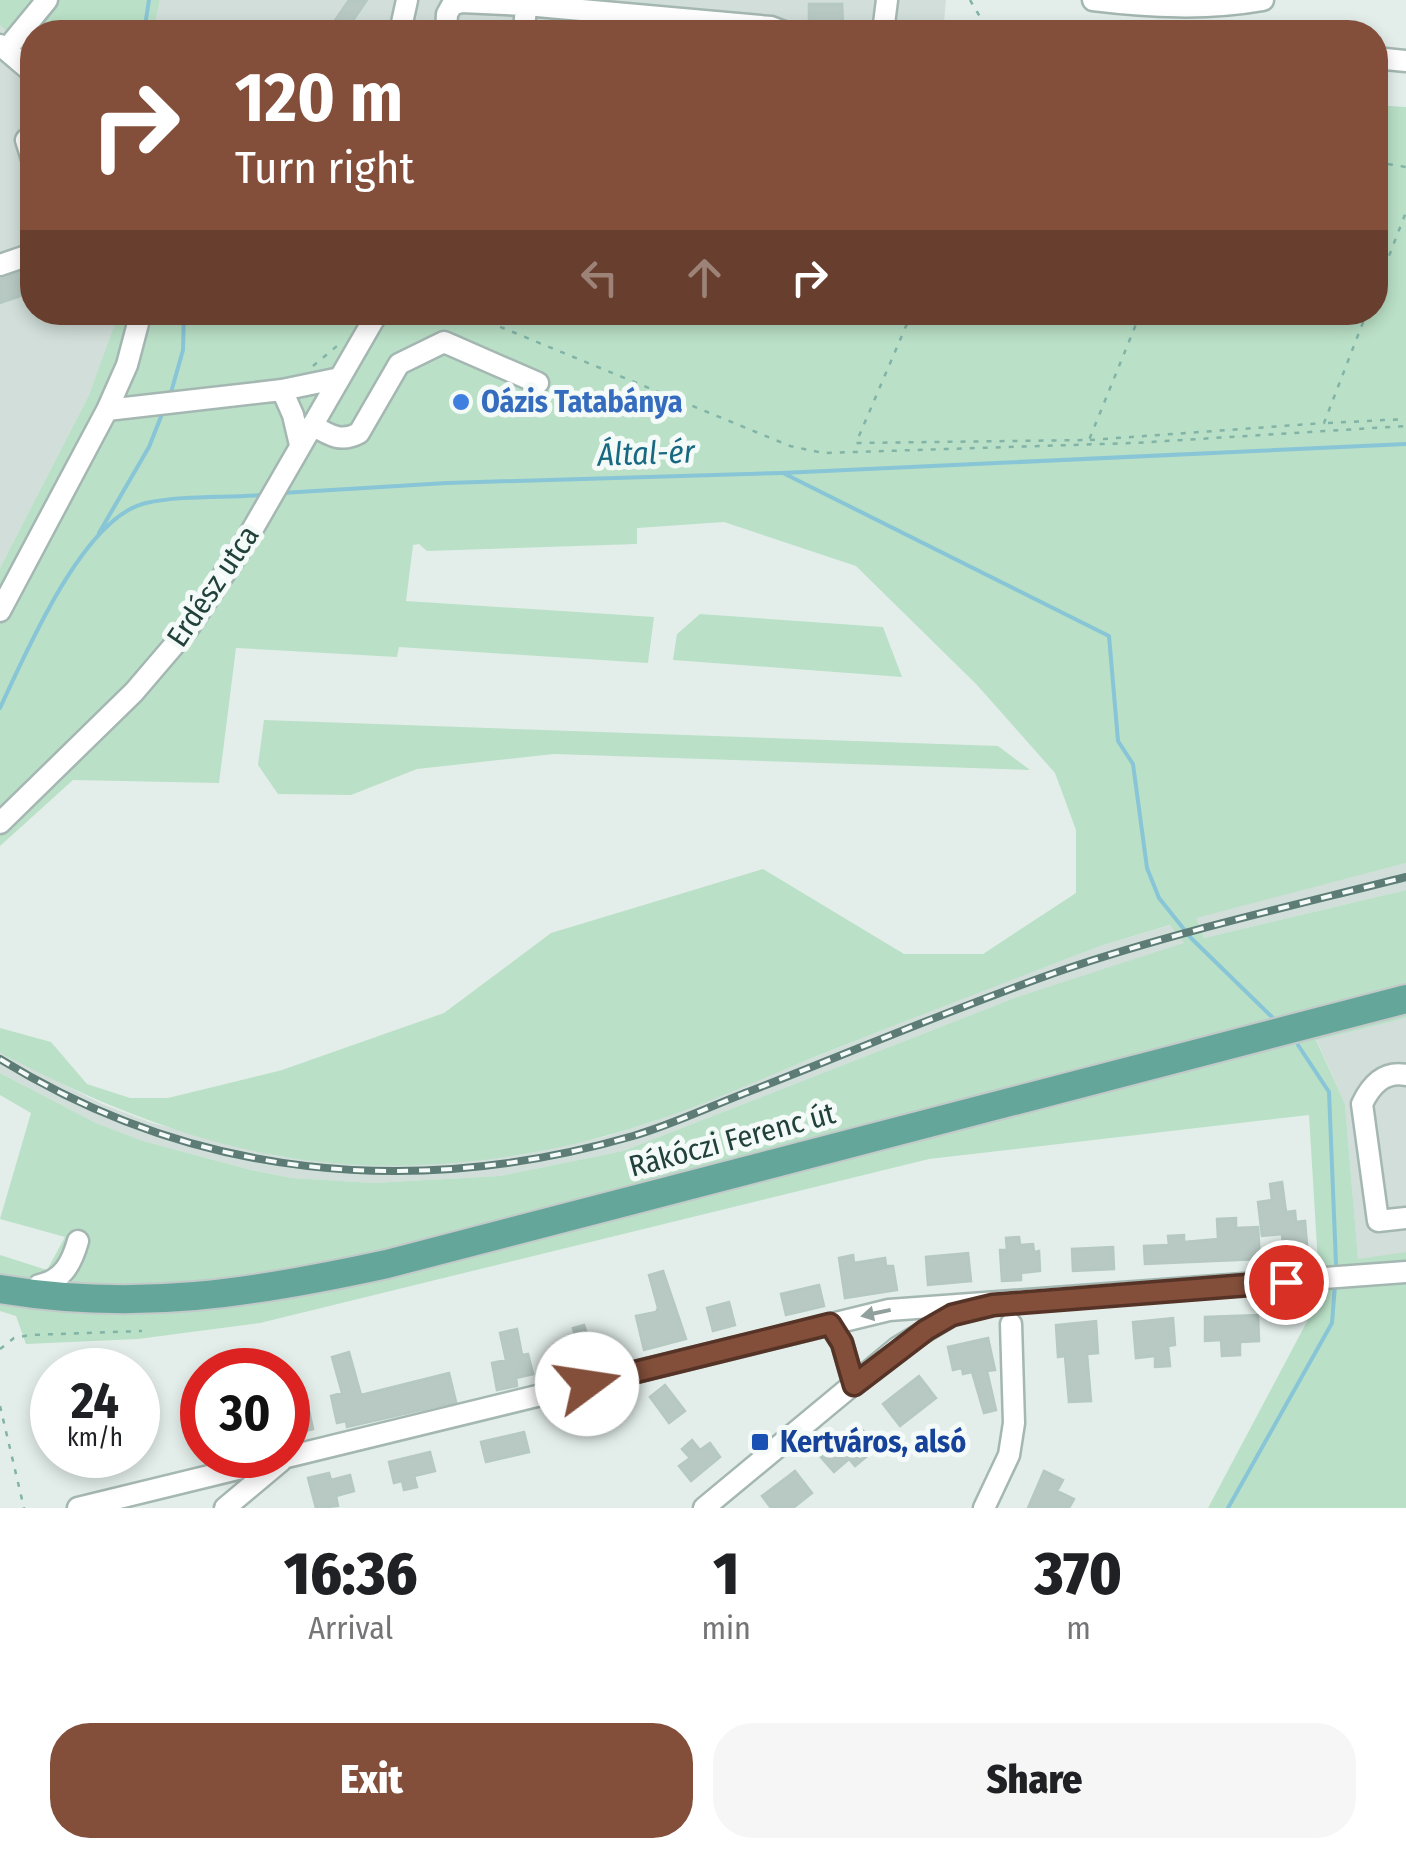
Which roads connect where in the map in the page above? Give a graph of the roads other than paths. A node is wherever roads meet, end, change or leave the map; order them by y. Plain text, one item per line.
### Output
1 (47, 0) edge
2 (1093, 0) edge
3 (1263, 0) edge
4 (1240, 2) edge
5 (526, 5) junction
6 (28, 20) edge
7 (447, 20) edge
8 (525, 20) edge
9 (693, 20) edge
10 (138, 325) edge
11 (371, 325) edge
12 (340, 378) junction
13 (538, 383) dead end
14 (282, 390) junction
15 (107, 410) junction
16 (312, 425) junction
17 (300, 445) junction
18 (0, 611) edge
19 (0, 823) edge
20 (1406, 999) edge
21 (1406, 1075) edge
22 (1406, 1218) edge
23 (1406, 1272) edge
24 (0, 1275) edge
25 (39, 1284) junction
26 (0, 1289) edge
27 (68, 1296) junction
28 (101, 1298) junction
29 (993, 1305) junction
30 (830, 1324) junction
31 (1011, 1324) dead end
32 (854, 1385) junction
33 (310, 1452) edge
34 (202, 1478) edge
35 (260, 1478) edge
36 (78, 1508) edge
37 (225, 1508) edge
38 (704, 1508) edge
39 (984, 1508) edge

1 - 6 street
2 - 4 street
3 - 4 street
5 - 7 street
5 - 8 street
5 - 9 street
10 - 15 street
11 - 12 street, Erdész utca
12 - 14 street
12 - 16 street, Erdész utca
13 - 16 street
14 - 15 street
14 - 17 street
15 - 18 street
16 - 17 street, Erdész utca
17 - 19 street, Erdész utca
20 - 28 main road, Rákóczi Ferenc út
21 - 22 street
23 - 29 street
24 - 25 main road, Rákóczi Ferenc út
25 - 27 main road, Rákóczi Ferenc út
25 - 28 street
26 - 27 main road, Rákóczi Ferenc út
27 - 28 main road, Rákóczi Ferenc út
29 -> 30 street
29 - 32 street
30 - 32 street
30 - 33 street
31 - 39 street
32 - 38 street
34 - 36 street
35 - 37 street

